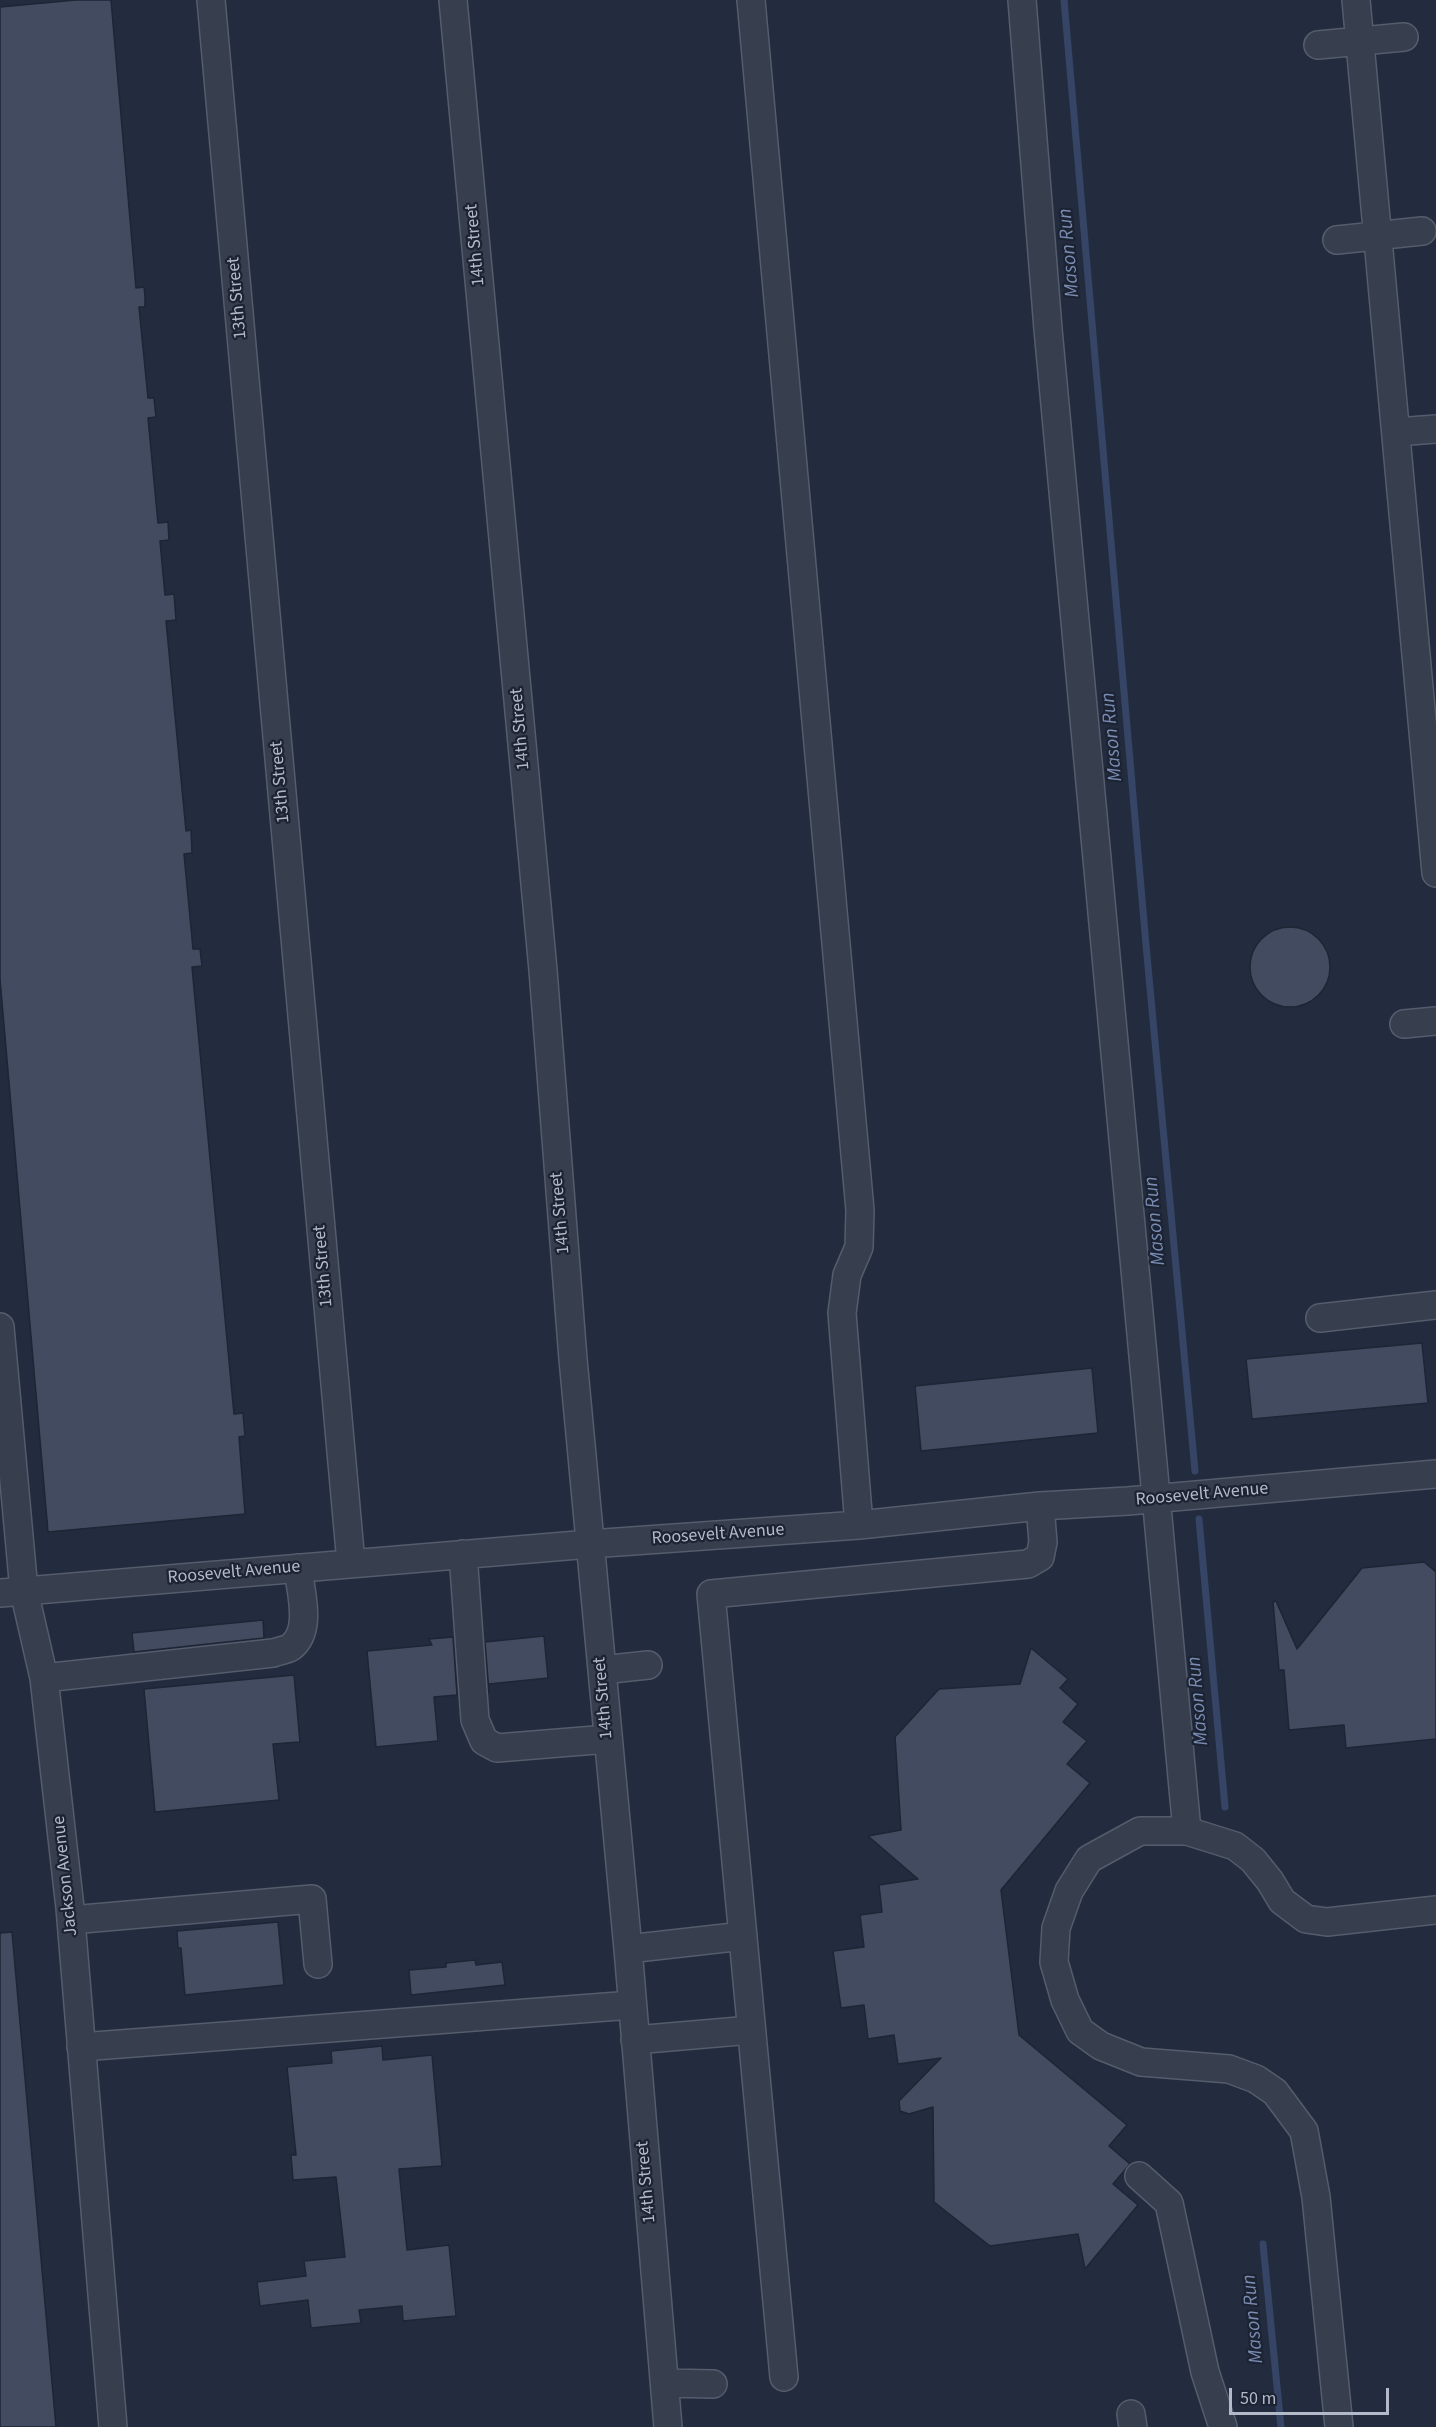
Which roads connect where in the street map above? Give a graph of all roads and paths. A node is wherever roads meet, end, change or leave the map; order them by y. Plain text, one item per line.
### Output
1 (211, 0) edge
2 (453, 0) edge
3 (751, 0) edge
4 (1022, 0) edge
5 (1356, 0) edge
6 (1404, 37) dead end
7 (1360, 41) junction
8 (1318, 45) dead end
9 (1422, 231) dead end
10 (1378, 235) junction
11 (1337, 240) dead end
12 (1436, 429) edge
13 (1397, 432) junction
14 (1425, 628) edge
15 (1434, 824) edge
16 (1436, 873) edge
17 (1436, 1021) edge
18 (1404, 1024) dead end
19 (1436, 1305) edge
20 (1320, 1318) dead end
21 (0, 1327) edge
22 (1436, 1474) edge
23 (1155, 1499) junction
24 (1040, 1506) junction
25 (860, 1525) junction
26 (590, 1544) junction
27 (464, 1554) junction
28 (351, 1563) junction
29 (298, 1568) junction
30 (12, 1592) edge
31 (648, 1665) dead end
32 (602, 1670) junction
33 (44, 1678) junction
34 (608, 1739) junction
35 (1187, 1831) junction
36 (1436, 1910) edge
37 (71, 1920) junction
38 (743, 1936) junction
39 (628, 1949) junction
40 (318, 1964) dead end
41 (632, 2005) junction
42 (751, 2030) junction
43 (635, 2040) junction
44 (81, 2047) junction
45 (1139, 2176) dead end
46 (784, 2377) dead end
47 (665, 2383) junction
48 (713, 2384) dead end
49 (112, 2427) edge
50 (668, 2427) edge
51 (1223, 2427) edge
52 (1339, 2427) edge

1 - 28 street, 13th Street
2 - 26 street, 14th Street
3 - 25 street
4 - 23 street
5 - 7 street
6 - 7 street
7 - 8 street
7 - 10 street
9 - 10 street
10 - 11 street
10 - 13 street
12 - 13 street
13 - 14 street
14 - 15 street
15 - 16 street
17 - 18 street
19 - 20 street
21 - 30 street, Jackson Avenue
22 - 23 street, Roosevelt Avenue
23 - 24 street, Roosevelt Avenue
23 - 35 street
24 - 25 street, Roosevelt Avenue
24 - 38 street
25 - 26 street, Roosevelt Avenue
26 - 27 street, Roosevelt Avenue
26 - 32 street, 14th Street
27 - 28 street, Roosevelt Avenue
27 - 34 street
28 - 29 street, Roosevelt Avenue
29 - 30 street, Roosevelt Avenue
29 - 33 street
30 - 33 street, Jackson Avenue
31 - 32 street
32 - 34 street, 14th Street
33 - 37 street, Jackson Avenue
34 - 39 street, 14th Street
35 - 36 street
35 - 52 street
37 - 40 street
37 - 44 street, Jackson Avenue
38 - 39 street
38 - 42 street
39 - 41 street, 14th Street
41 - 43 street, 14th Street
41 - 44 street
42 - 43 street
42 - 46 street
43 - 47 street, 14th Street
44 - 49 street, Jackson Avenue
45 - 51 street
47 - 48 street
47 - 50 street, 14th Street

